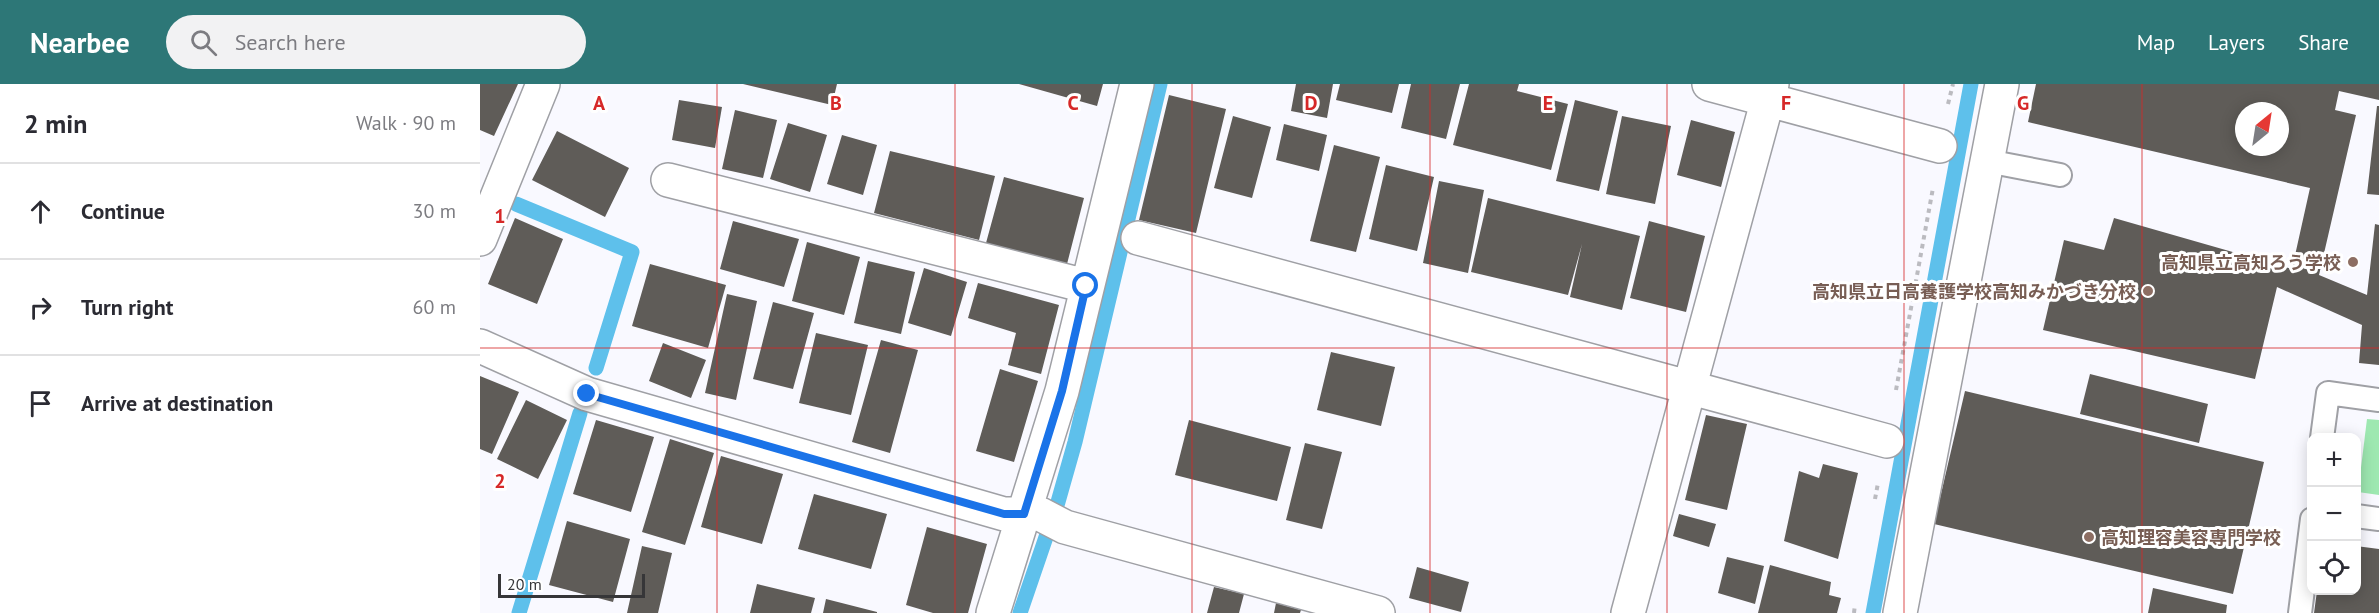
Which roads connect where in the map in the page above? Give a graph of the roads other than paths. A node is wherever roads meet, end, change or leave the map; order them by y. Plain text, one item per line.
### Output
1 (543, 84) edge
2 (1137, 84) edge
3 (1709, 84) edge
4 (2002, 84) edge
5 (1770, 92) edge
6 (1940, 146) road end
7 (1987, 161) junction
8 (2060, 175) dead end
9 (668, 180) dead end
10 (1138, 238) dead end
11 (480, 239) edge
12 (1086, 286) junction
13 (480, 346) edge
14 (1690, 387) junction
15 (2379, 400) edge
16 (2323, 433) edge
17 (1887, 441) road end
18 (1041, 517) junction
19 (2361, 517) edge
20 (2379, 519) edge
21 (2309, 541) edge
22 (993, 613) edge
23 (1378, 613) edge
24 (1628, 613) edge
25 (1900, 613) edge
26 (2300, 613) edge

1 - 11 street
2 - 12 street
3 - 5 street
4 - 7 street
5 - 6 street
5 - 14 street
7 - 8 lane
7 - 25 street
9 - 12 street
10 - 14 street
12 - 18 street
13 - 18 street
14 - 17 street
14 - 24 street
15 - 16 lane
18 - 22 street
18 - 23 street
19 - 20 lane
21 - 26 lane

